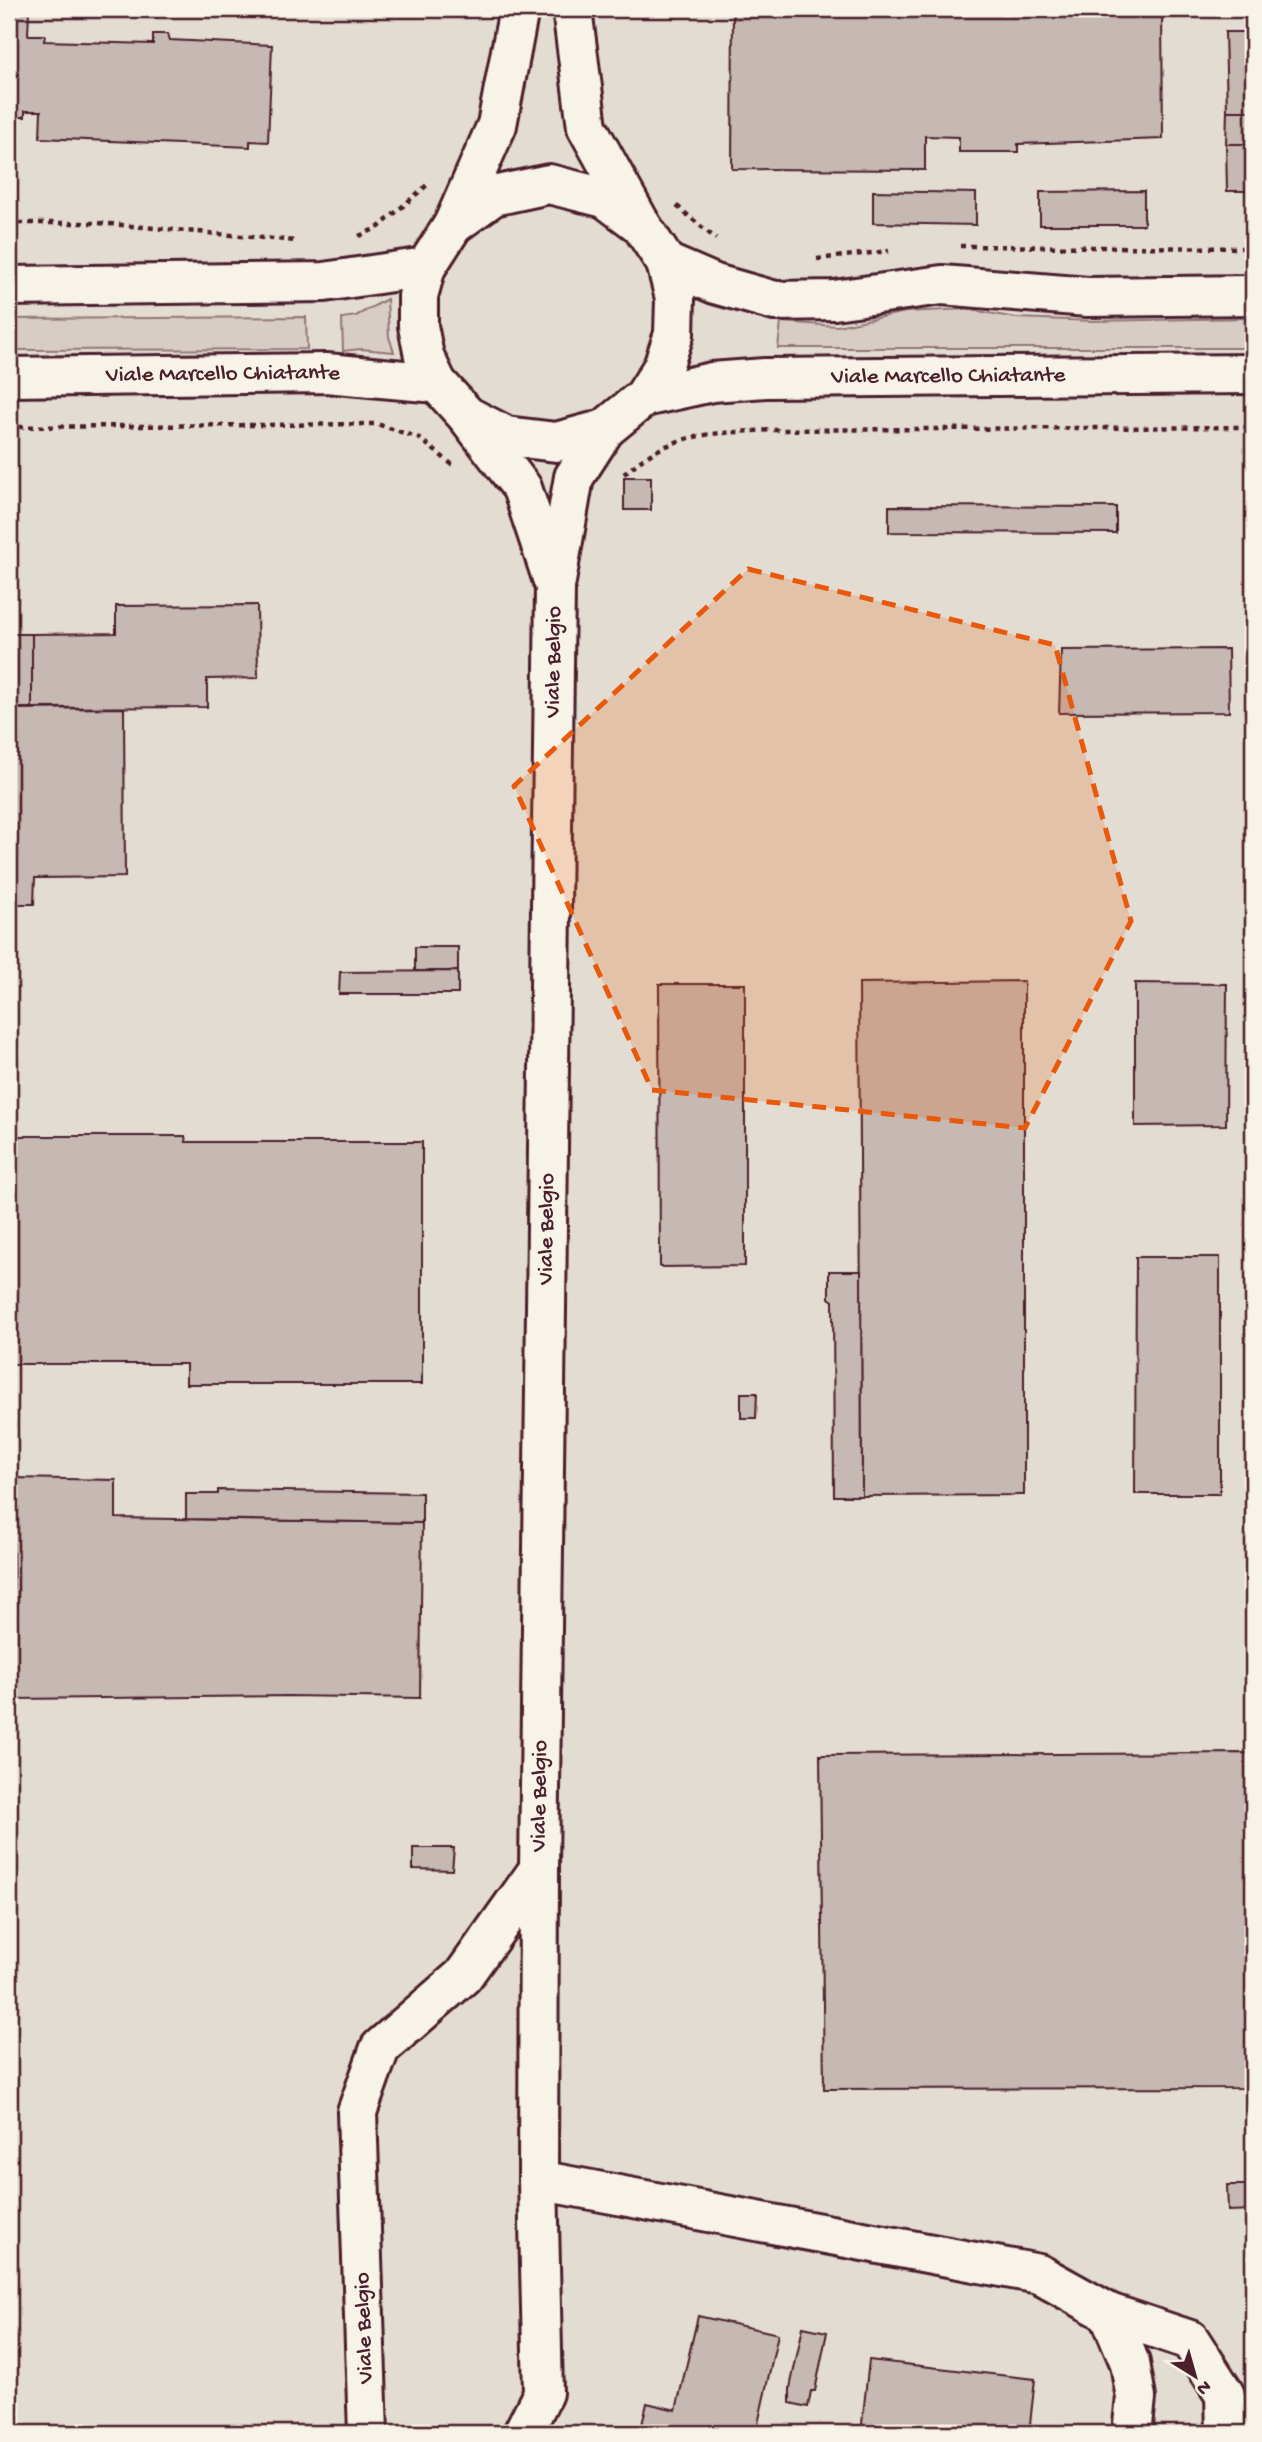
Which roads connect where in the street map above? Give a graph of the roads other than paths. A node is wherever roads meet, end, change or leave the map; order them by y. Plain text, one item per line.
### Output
1 (519, 9) edge
2 (572, 9) edge
3 (453, 225) junction
4 (641, 225) junction
5 (666, 263) junction
6 (426, 267) junction
7 (9, 286) edge
8 (1253, 295) edge
9 (1253, 374) edge
10 (9, 377) edge
11 (437, 383) junction
12 (644, 397) junction
13 (467, 416) junction
14 (605, 429) junction
15 (555, 587) junction
16 (540, 1869) junction
17 (538, 2180) junction
18 (1108, 2314) junction
19 (368, 2433) edge
20 (523, 2433) edge
21 (1132, 2433) edge
22 (1226, 2433) edge

1 - 3 street
2 - 4 street
3 - 4 street, Viale Marcello Chiatante
3 - 6 street, Viale Marcello Chiatante
4 - 5 street, Viale Marcello Chiatante
5 - 8 street
5 - 12 street, Viale Marcello Chiatante
6 - 7 street
6 - 11 street, Viale Marcello Chiatante
9 - 12 street, Viale Marcello Chiatante
10 - 11 street, Viale Marcello Chiatante
11 - 13 street, Viale Marcello Chiatante
12 - 14 street, Viale Marcello Chiatante
13 - 14 street, Viale Marcello Chiatante
13 - 15 street, Viale Belgio
14 - 15 street, Viale Belgio
15 - 16 street, Viale Belgio
16 - 17 street, Viale Belgio
16 - 19 street, Viale Belgio
17 - 18 street
17 - 20 street, Viale Belgio
18 - 21 street
18 - 22 street

